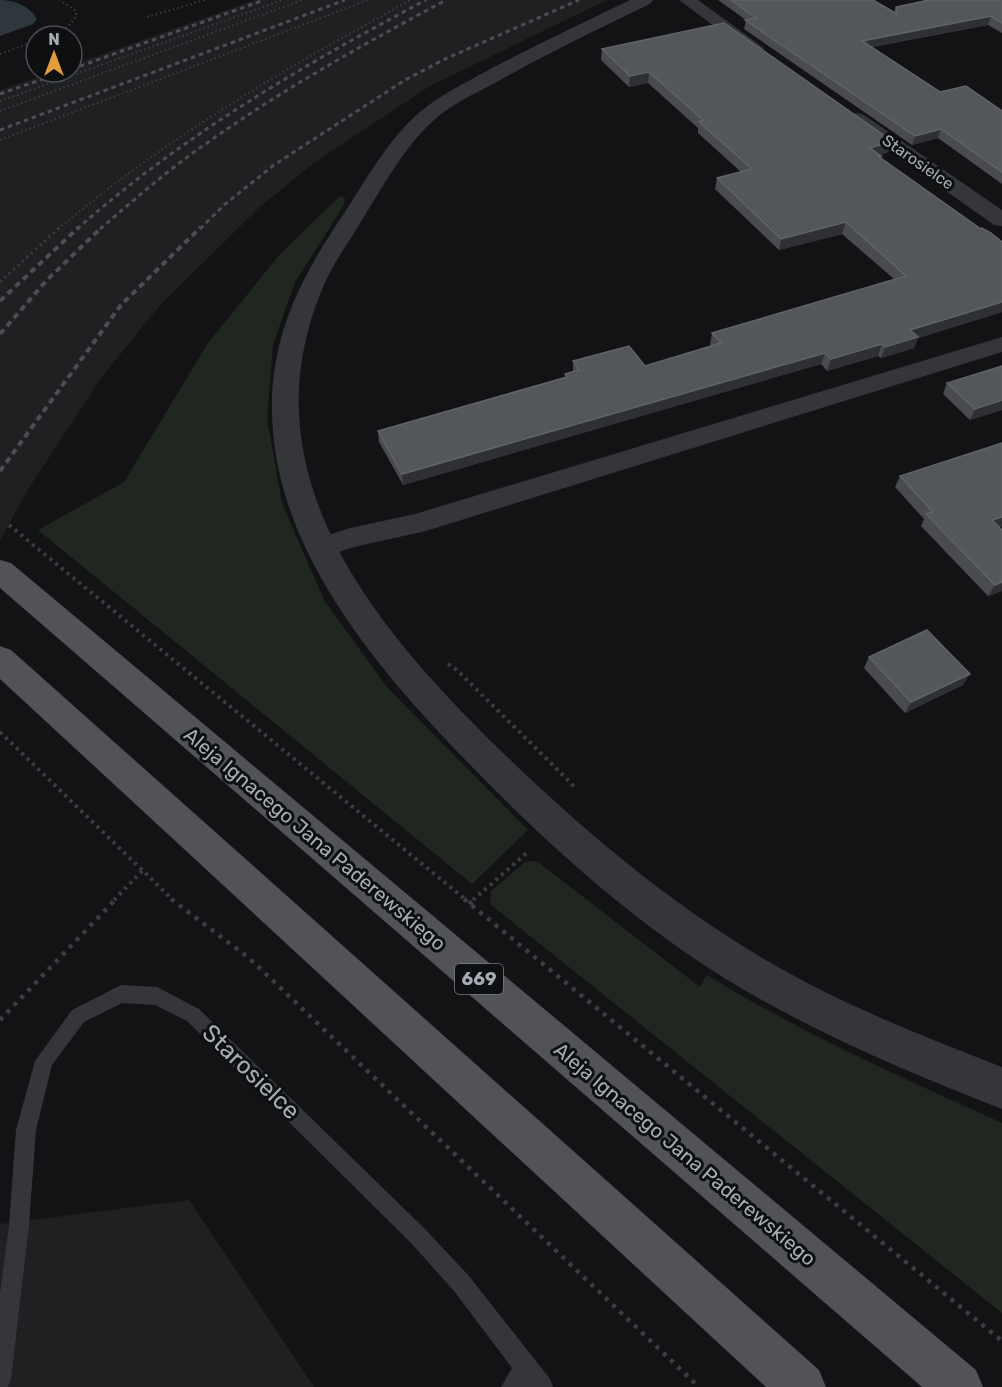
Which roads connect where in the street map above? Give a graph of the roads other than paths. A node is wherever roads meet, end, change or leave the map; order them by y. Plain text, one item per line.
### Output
1 (644, 0) edge
2 (687, 0) edge
3 (767, 56) edge
4 (843, 109) edge
5 (1002, 220) edge
6 (1002, 344) edge
7 (321, 548) junction
8 (0, 571) edge
9 (0, 659) edge
10 (1002, 1089) edge
11 (525, 1369) junction
12 (0, 1379) edge
13 (512, 1387) edge
14 (542, 1387) edge
15 (802, 1387) edge
16 (959, 1387) edge

1 - 7 street
2 - 3 street
4 - 5 street, Starosielce
6 - 7 street
7 - 10 street
8 - 16 main road, Aleja Ignacego Jana Paderewskiego / 669
9 - 15 main road
11 - 12 lane, Starosielce
11 - 13 lane
11 - 14 lane, Starosielce

